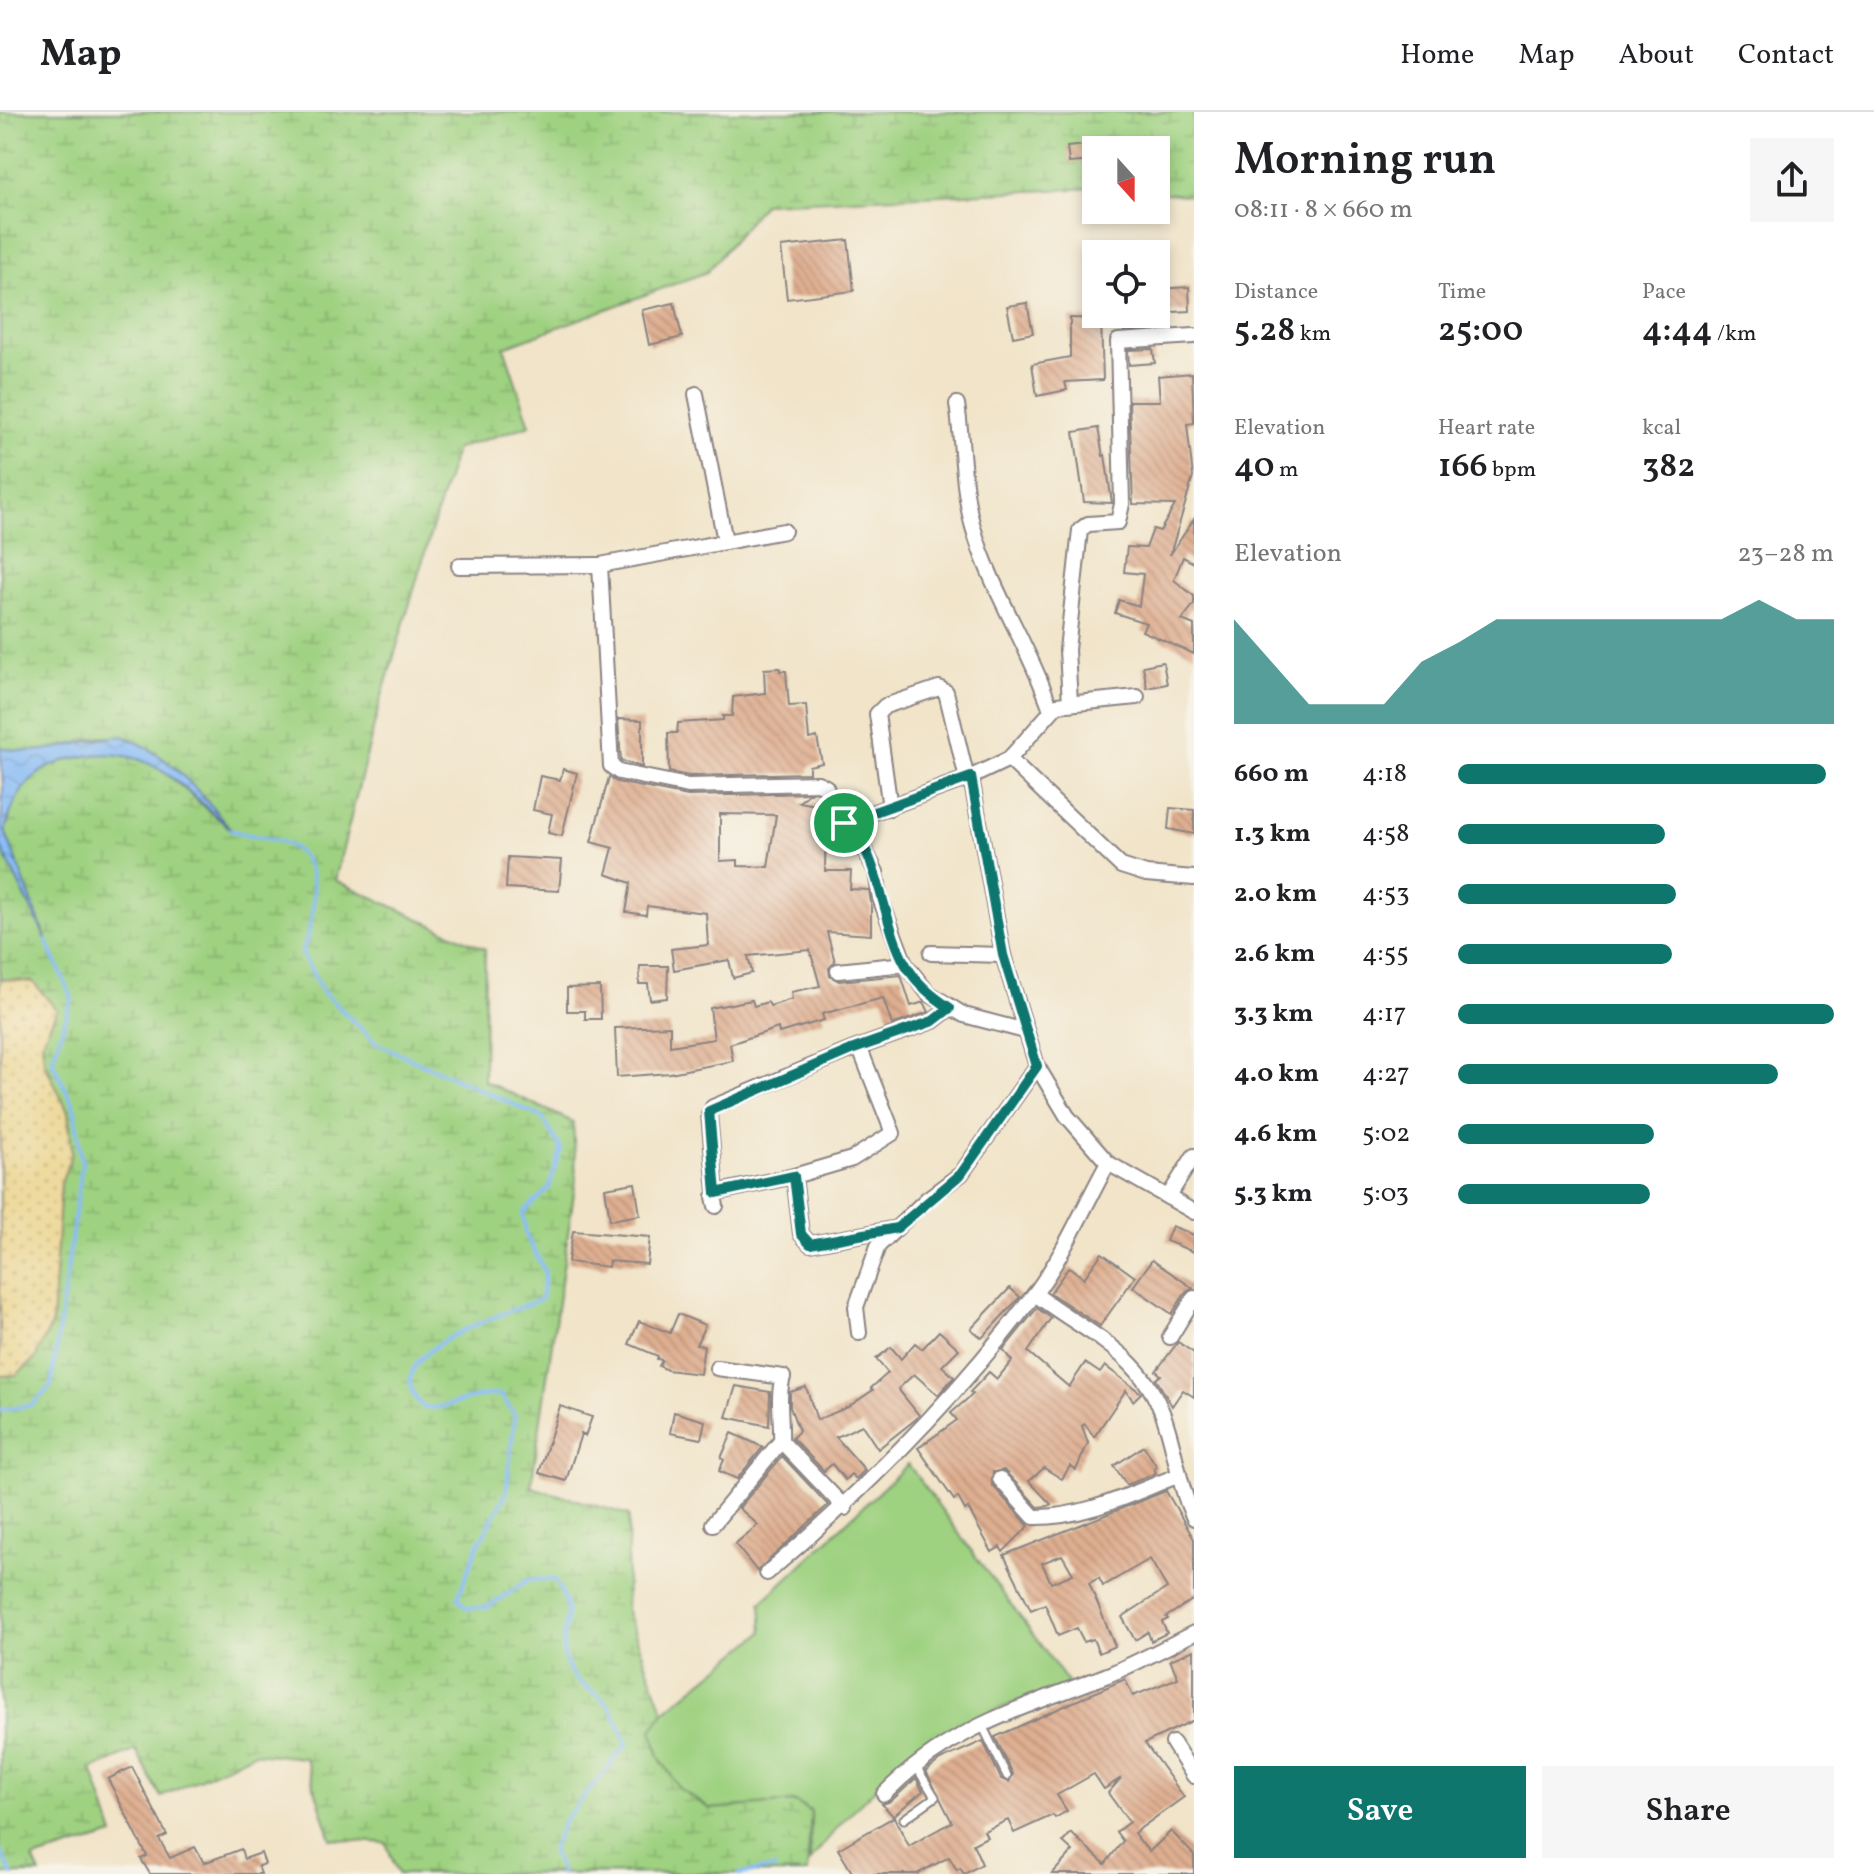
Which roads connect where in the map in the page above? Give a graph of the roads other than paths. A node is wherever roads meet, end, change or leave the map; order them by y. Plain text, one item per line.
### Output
1 (1194, 336) edge
2 (696, 394) dead end
3 (957, 404) dead end
4 (784, 531) dead end
5 (725, 541) junction
6 (600, 565) junction
7 (459, 566) dead end
8 (1137, 697) dead end
9 (1070, 703) junction
10 (1051, 710) junction
11 (1009, 759) junction
12 (969, 778) junction
13 (890, 808) junction
14 (844, 823) junction
15 (1194, 878) edge
16 (931, 953) dead end
17 (1003, 955) junction
18 (905, 964) junction
19 (838, 971) dead end
20 (950, 1008) junction
21 (1025, 1031) junction
22 (860, 1049) junction
23 (1037, 1066) junction
24 (1194, 1156) edge
25 (1108, 1163) junction
26 (794, 1176) junction
27 (1168, 1197) junction
28 (1194, 1212) edge
29 (897, 1228) junction
30 (1035, 1294) junction
31 (1194, 1298) edge
32 (859, 1333) dead end
33 (1170, 1337) dead end
34 (717, 1368) dead end
35 (781, 1441) junction
36 (1177, 1476) junction
37 (1000, 1479) dead end
38 (845, 1508) junction
39 (1194, 1518) edge
40 (713, 1524) dead end
41 (767, 1573) dead end
42 (1194, 1633) edge
43 (982, 1725) junction
44 (1173, 1743) dead end
45 (914, 1763) junction
46 (1007, 1776) dead end
47 (1194, 1776) edge
48 (884, 1794) dead end
49 (904, 1819) dead end

1 - 9 street
2 - 5 street
3 - 10 street
4 - 5 street
5 - 6 street
6 - 7 street
6 - 14 street
8 - 9 street
9 - 10 street
10 - 11 street
11 - 12 street
11 - 15 street
12 - 13 street
12 - 13 street
12 - 17 street
13 - 14 street
14 - 18 street
16 - 17 street
17 - 21 street
18 - 19 street
18 - 20 street
20 - 21 street
20 - 22 street
21 - 23 street
22 - 26 street
22 - 26 street
23 - 25 street
23 - 29 street
24 - 27 street
25 - 27 street
25 - 30 street
26 - 29 street
27 - 28 street
29 - 32 street
30 - 36 street
30 - 38 street
31 - 33 street
34 - 35 street
35 - 38 street
35 - 40 street
36 - 37 street
36 - 39 street
38 - 41 street
42 - 43 street
43 - 45 street
43 - 46 lane
44 - 47 street
45 - 48 street
45 - 49 lane

